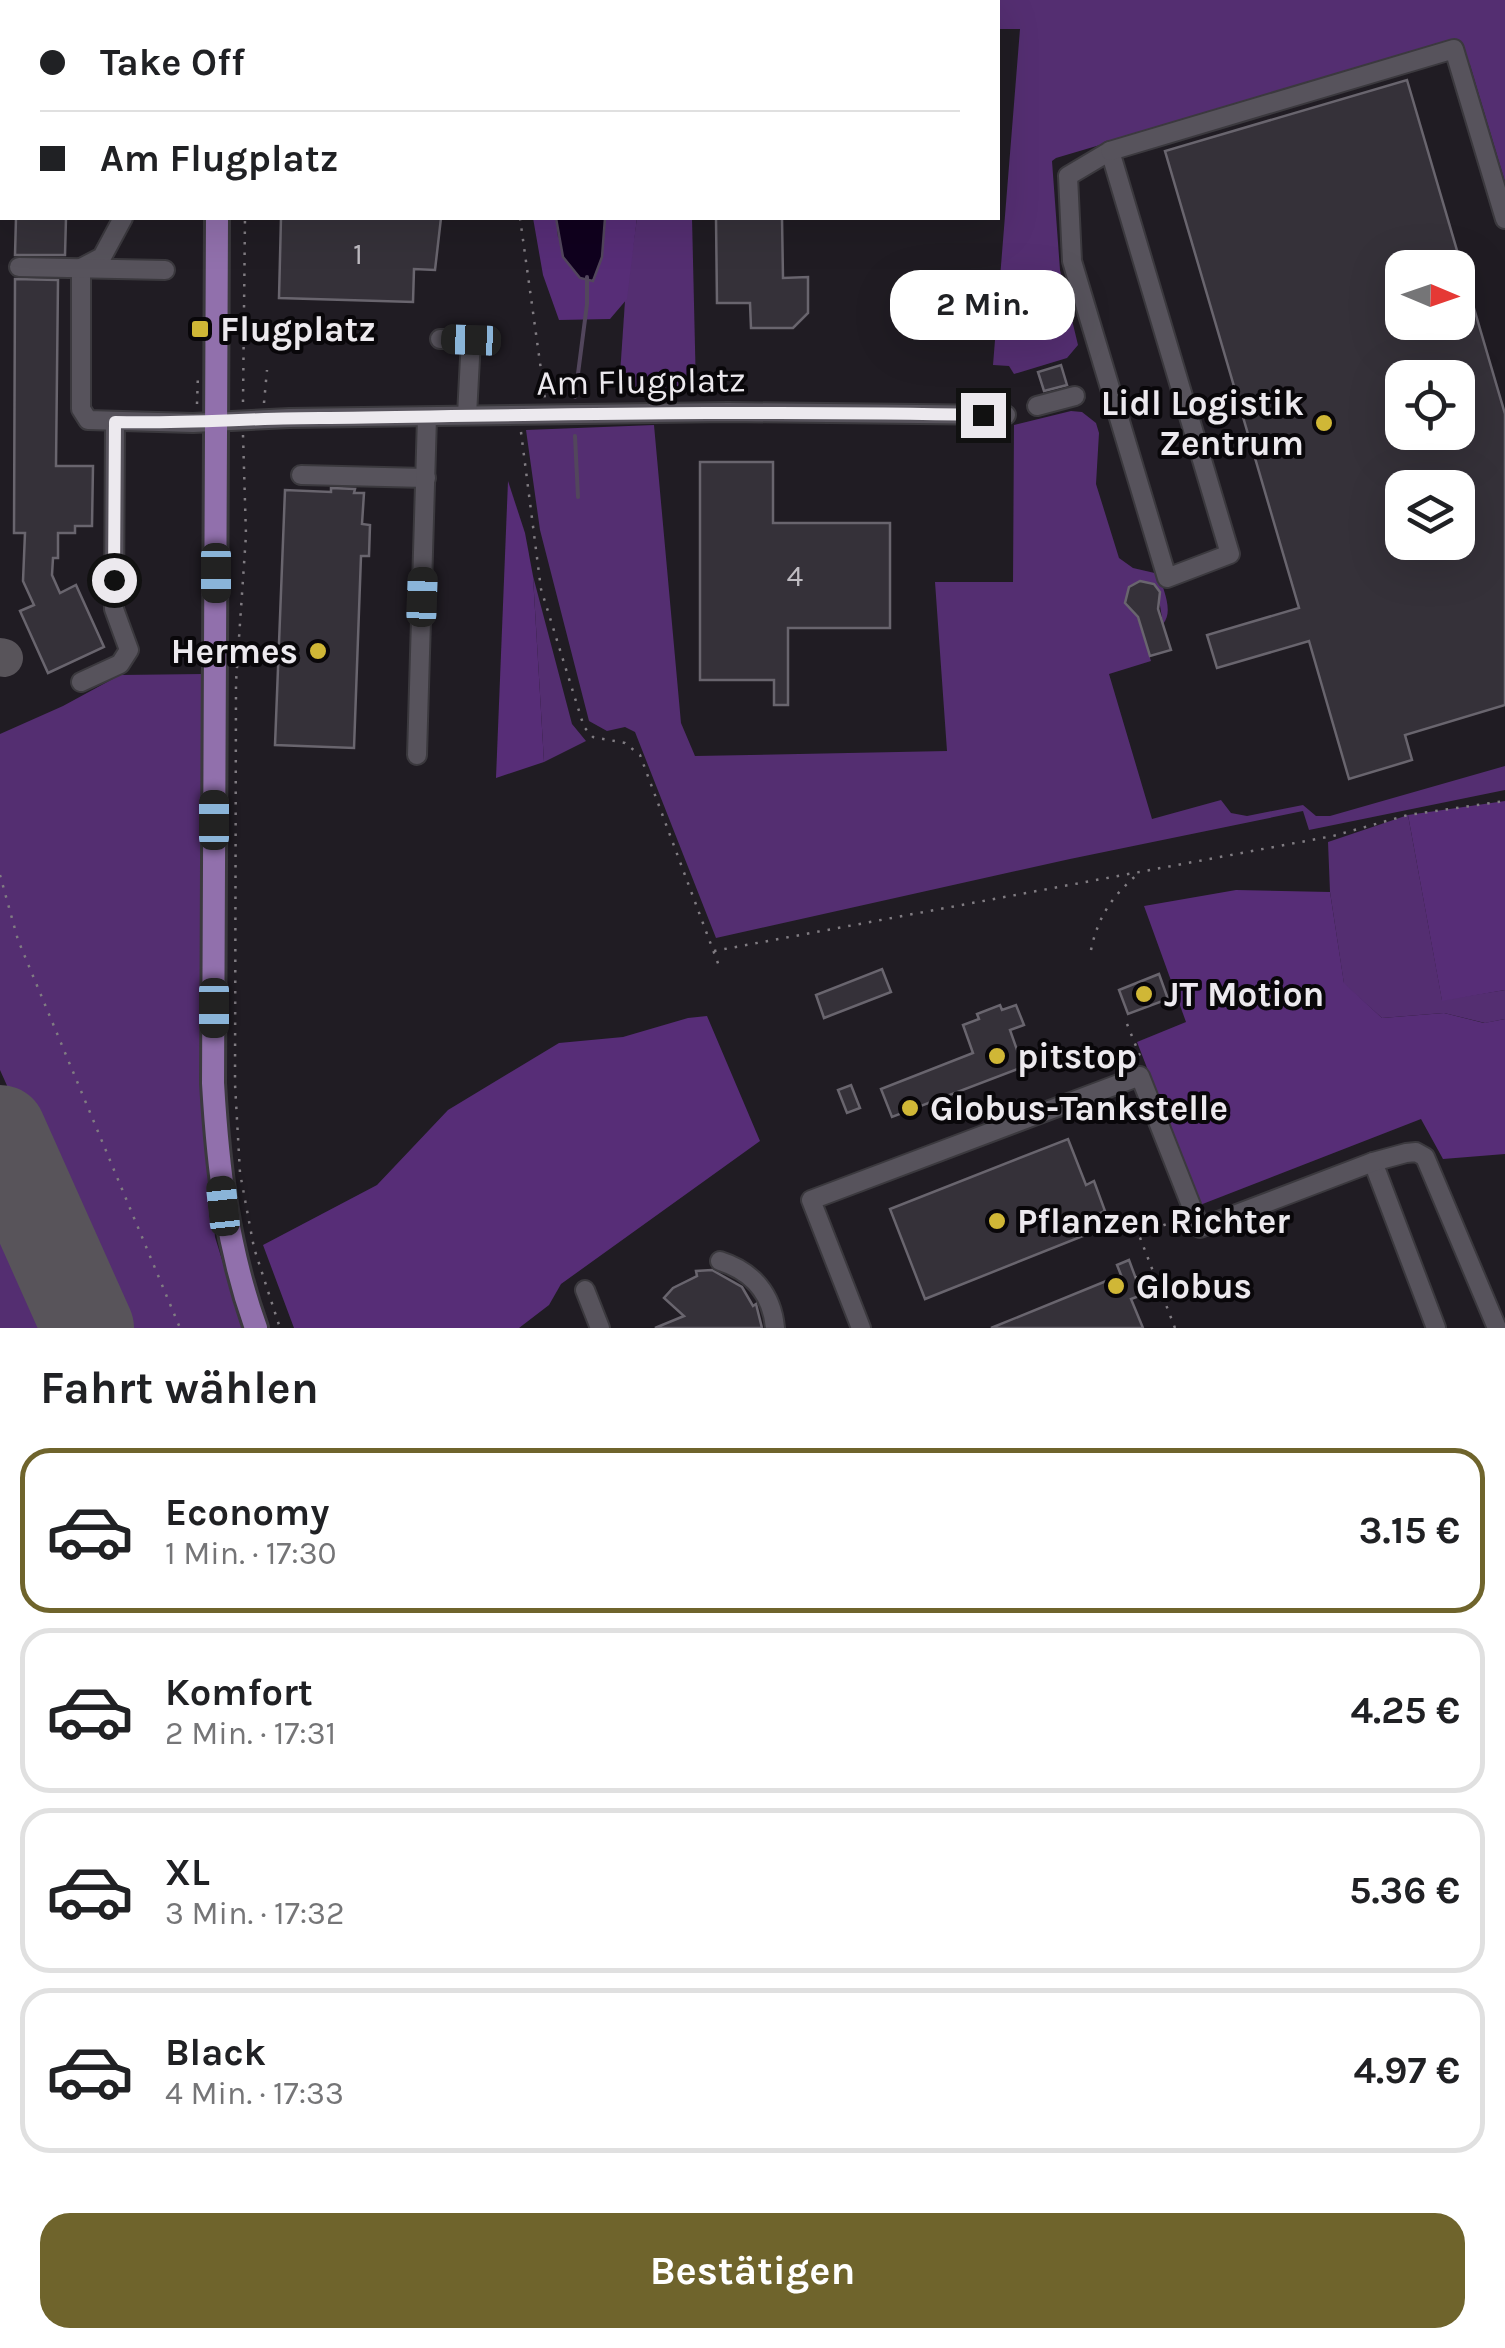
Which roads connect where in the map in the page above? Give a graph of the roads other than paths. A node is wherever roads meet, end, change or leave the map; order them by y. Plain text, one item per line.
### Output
1 (1110, 151) junction
2 (1505, 219) edge
3 (122, 220) edge
4 (217, 220) edge
5 (19, 267) dead end
6 (81, 268) junction
7 (166, 270) dead end
8 (440, 338) dead end
9 (1075, 396) dead end
10 (1038, 406) dead end
11 (467, 415) junction
12 (1006, 415) dead end
13 (428, 417) junction
14 (115, 422) junction
15 (216, 422) junction
16 (301, 475) dead end
17 (426, 478) junction
18 (81, 682) dead end
19 (417, 755) dead end
20 (1373, 1162) junction
21 (720, 1261) dead end
22 (585, 1290) dead end
23 (256, 1328) edge
24 (600, 1328) edge
25 (774, 1328) edge
26 (862, 1328) edge
27 (1436, 1328) edge
28 (1497, 1328) edge

1 - 1 street
1 - 2 street
3 - 6 street
4 - 15 main road
5 - 6 street
6 - 7 street
6 - 14 street
8 - 11 street
9 - 10 street
11 - 12 street, Am Flugplatz
11 - 13 street, Am Flugplatz
13 - 15 street, Am Flugplatz
13 - 17 street
14 - 15 street, Am Flugplatz
14 - 18 street
15 - 23 main road
16 - 17 street
17 - 19 street
20 - 26 street
20 - 27 street
20 - 28 street
21 - 25 street
22 - 24 street

